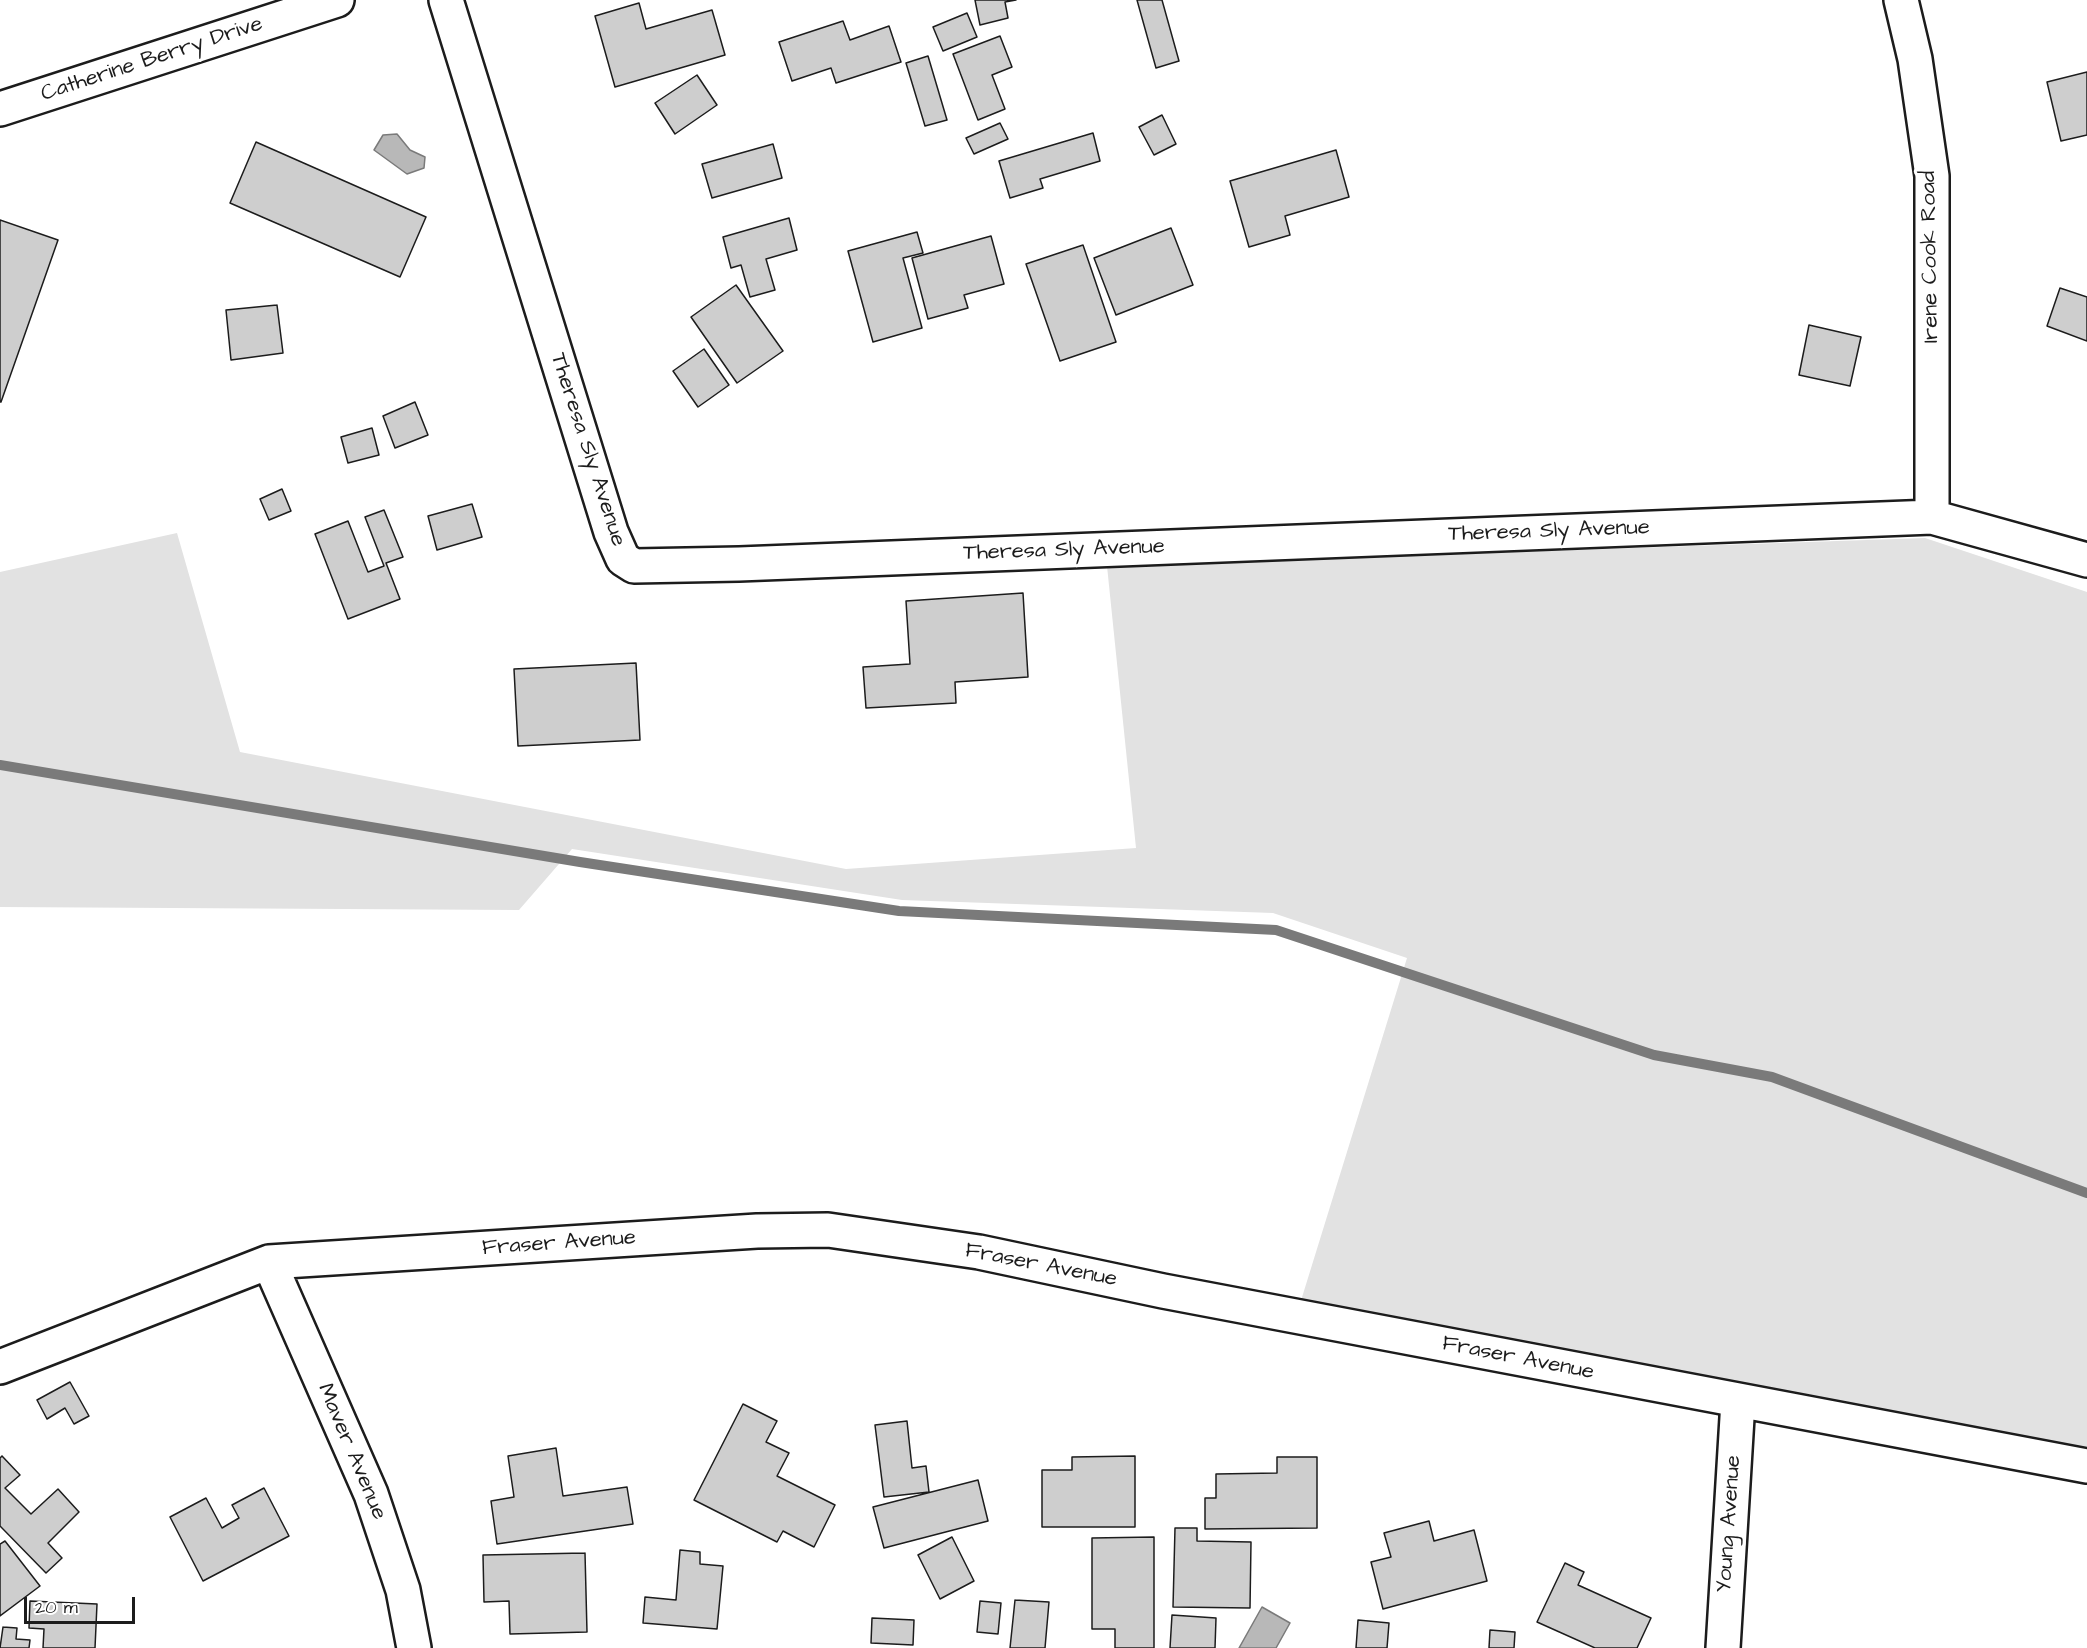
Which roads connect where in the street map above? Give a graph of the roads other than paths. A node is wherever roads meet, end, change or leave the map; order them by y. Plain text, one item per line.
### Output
1 (338, 0) edge
2 (446, 0) edge
3 (1901, 0) edge
4 (0, 109) edge
5 (1932, 517) junction
6 (2087, 560) edge
7 (269, 1262) junction
8 (0, 1367) edge
9 (1738, 1401) junction
10 (2087, 1466) edge
11 (414, 1648) edge
12 (1723, 1648) edge

1 - 4 street, Catherine Berry Drive
2 - 5 street, Theresa Sly Avenue
3 - 5 street, Irene Cook Road
5 - 6 street, Theresa Sly Avenue
7 - 8 street, Fraser Avenue
7 - 9 street, Fraser Avenue
7 - 11 street, Maver Avenue
9 - 10 street, Fraser Avenue
9 - 12 street, Young Avenue

